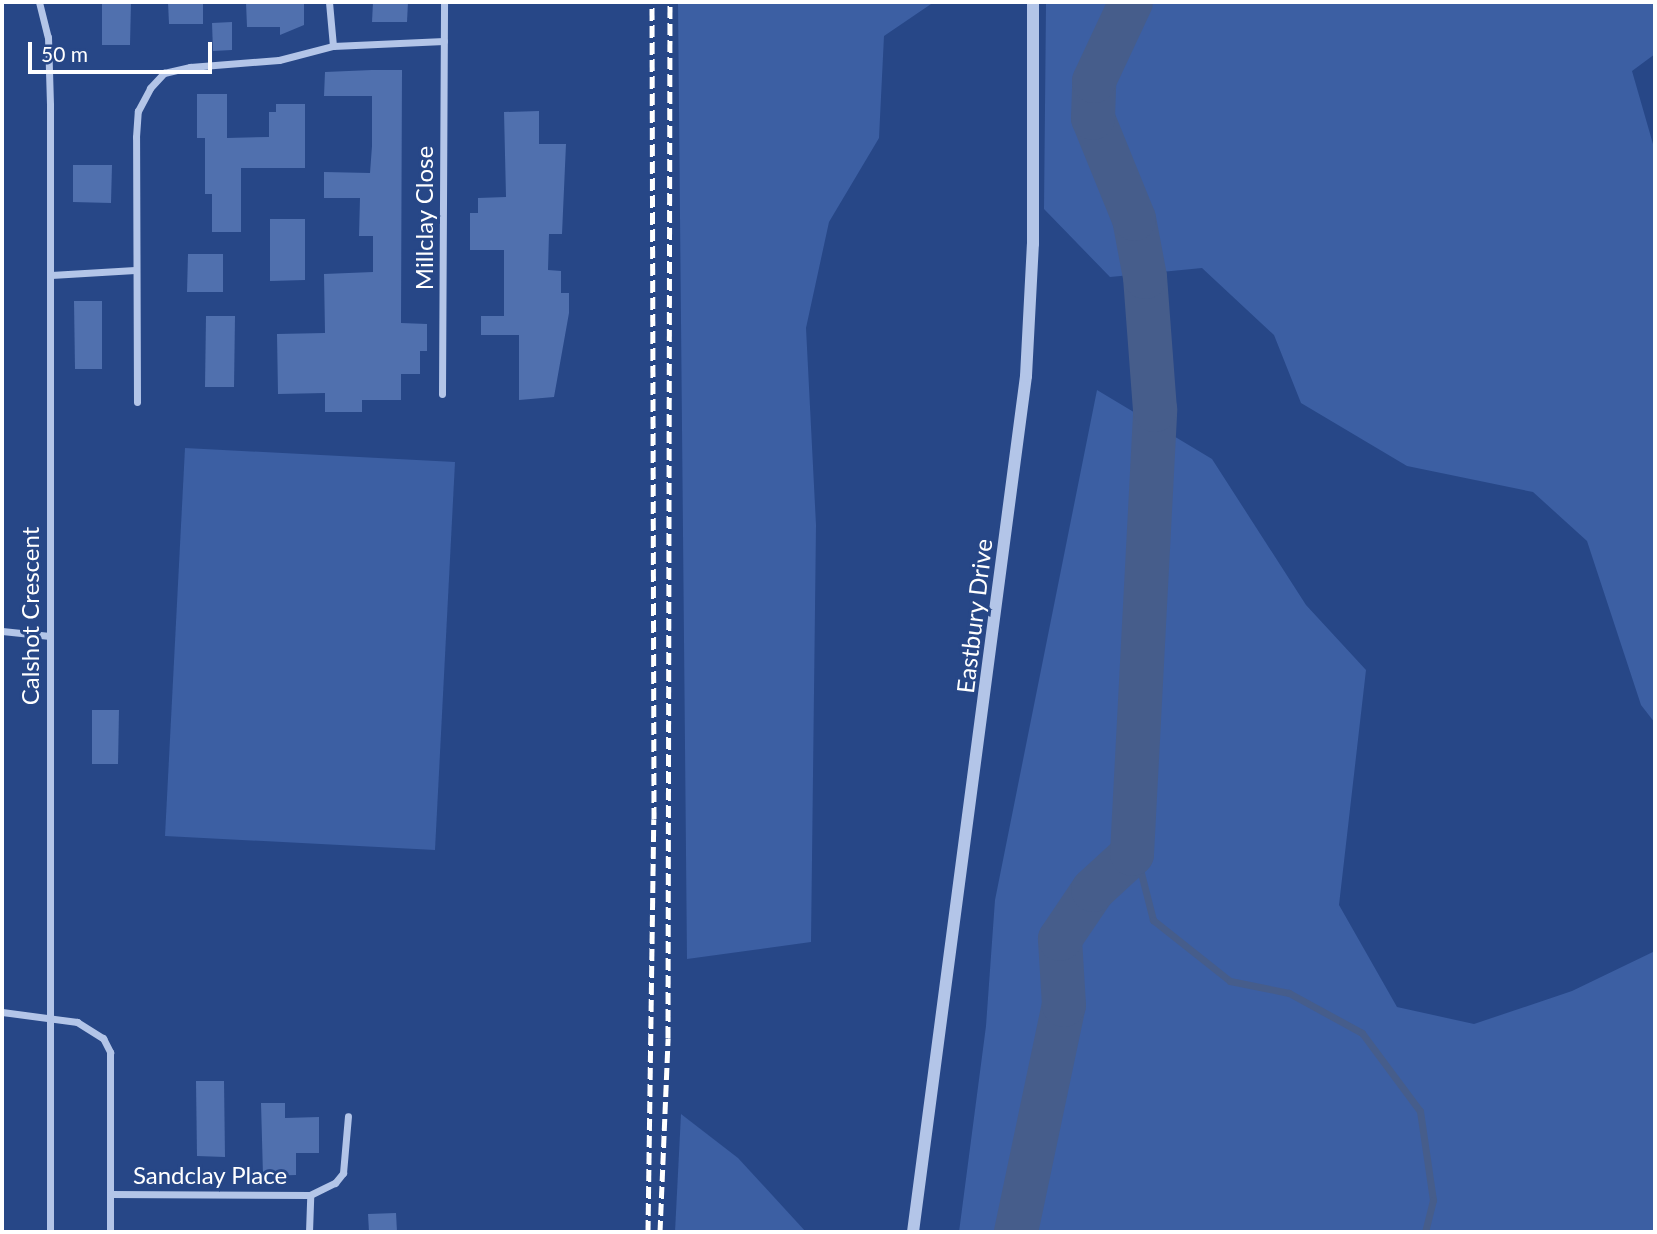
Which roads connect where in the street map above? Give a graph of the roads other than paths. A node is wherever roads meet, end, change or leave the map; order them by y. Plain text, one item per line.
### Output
1 (39, 2) edge
2 (328, 2) edge
3 (444, 2) edge
4 (1033, 2) edge
5 (444, 41) junction
6 (332, 46) junction
7 (135, 270) junction
8 (51, 275) junction
9 (442, 394) dead end
10 (136, 402) dead end
11 (2, 631) edge
12 (50, 636) junction
13 (2, 1012) edge
14 (51, 1019) junction
15 (348, 1116) dead end
16 (110, 1194) junction
17 (310, 1195) junction
18 (50, 1232) edge
19 (110, 1232) edge
20 (309, 1232) edge
21 (913, 1232) edge

1 - 8 street, Calshot Crescent
2 - 6 street
3 - 5 street, Millclay Close
4 - 21 street, Eastbury Drive
5 - 6 street
5 - 9 street, Millclay Close
6 - 7 street
7 - 8 street
7 - 10 street
8 - 12 street, Calshot Crescent
11 - 12 street
12 - 14 street, Calshot Crescent
13 - 14 street, Sandclay Place
14 - 16 street, Sandclay Place
14 - 18 street, Calshot Crescent
15 - 17 street, Sandclay Place
16 - 17 street, Sandclay Place
16 - 19 street, Sandclay Place
17 - 20 street, Sandclay Place

